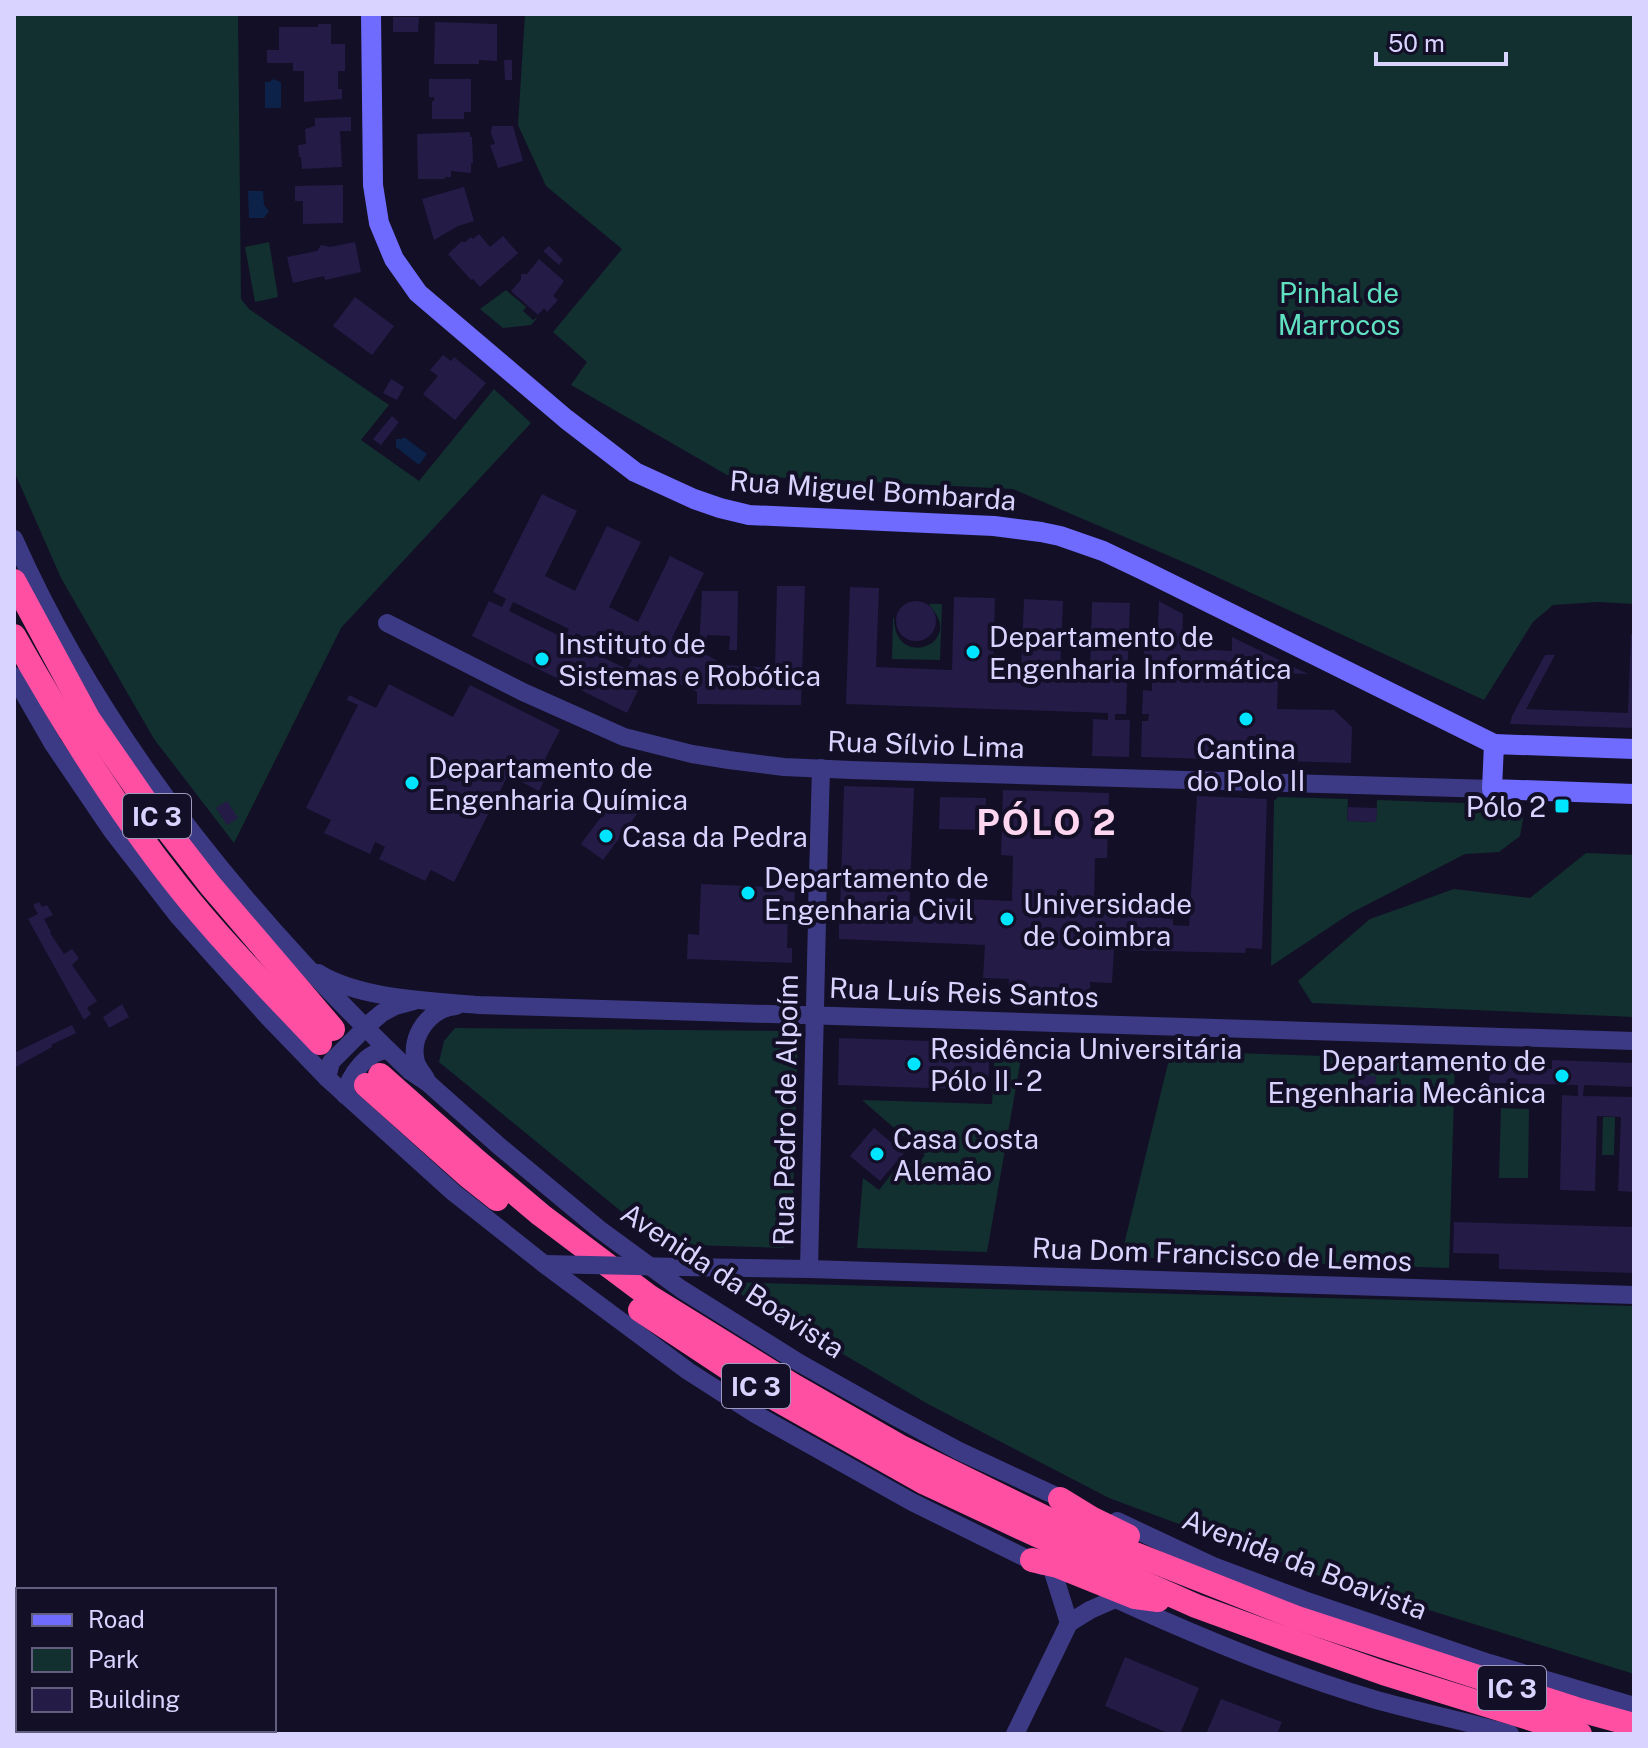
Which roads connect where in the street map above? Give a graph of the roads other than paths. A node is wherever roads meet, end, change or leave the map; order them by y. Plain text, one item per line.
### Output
1 (371, 14) edge
2 (14, 539) edge
3 (14, 581) edge
4 (387, 623) dead end
5 (14, 636) edge
6 (14, 676) edge
7 (1494, 744) junction
8 (1634, 749) edge
9 (821, 768) junction
10 (1492, 789) junction
11 (1634, 794) edge
12 (300, 961) junction
13 (417, 1000) junction
14 (479, 1005) junction
15 (815, 1016) junction
16 (365, 1028) junction
17 (1634, 1041) edge
18 (388, 1050) junction
19 (327, 1078) junction
20 (428, 1083) junction
21 (364, 1085) junction
22 (544, 1264) junction
23 (809, 1269) junction
24 (1634, 1295) edge
25 (1060, 1499) junction
26 (1042, 1566) junction
27 (1205, 1582) junction
28 (1115, 1599) junction
29 (1196, 1606) junction
30 (1069, 1623) junction
31 (1634, 1706) edge
32 (1634, 1725) edge
33 (1015, 1734) edge
34 (1510, 1734) edge
35 (1580, 1734) edge

1 - 7 street, Rua Miguel Bombarda
2 - 12 street, Avenida da Boavista
3 - 5 highway, IC 3
4 - 9 street, Rua Sílvio Lima
6 - 19 street, Avenida da Boavista
7 - 8 street
7 - 10 street
9 - 10 street, Rua Sílvio Lima
9 - 15 street, Rua Pedro de Alpoím
10 - 11 street, Rua Sílvio Lima
12 - 13 street, Rua Luís Reis Santos
12 - 16 street, Avenida da Boavista
13 - 14 street, Rua Luís Reis Santos
13 - 16 street
14 - 15 street, Rua Luís Reis Santos
14 - 20 street
15 - 17 street, Rua Luís Reis Santos
15 - 23 street, Rua Pedro de Alpoím
16 - 18 street, Avenida da Boavista
16 - 19 street
18 - 20 street, Avenida da Boavista
18 - 21 street
19 - 21 street, Avenida da Boavista
20 - 25 street, Avenida da Boavista
21 - 22 street, Avenida da Boavista
21 - 27 highway, Avenida da Boavista / IC 3
21 - 29 highway, Avenida da Boavista / IC 3
22 - 23 street, Rua Pedro de Alpoím, bridge
22 - 26 street, Avenida da Boavista
23 - 24 street, Rua Dom Francisco de Lemos
25 - 27 highway
25 - 31 street, Avenida da Boavista
26 - 28 street, Avenida da Boavista
26 - 29 highway
26 - 30 street
27 - 32 highway, Avenida da Boavista / IC 3
28 - 30 street
28 - 34 street, Avenida da Boavista
29 - 35 highway, Avenida da Boavista / IC 3
30 - 33 street

